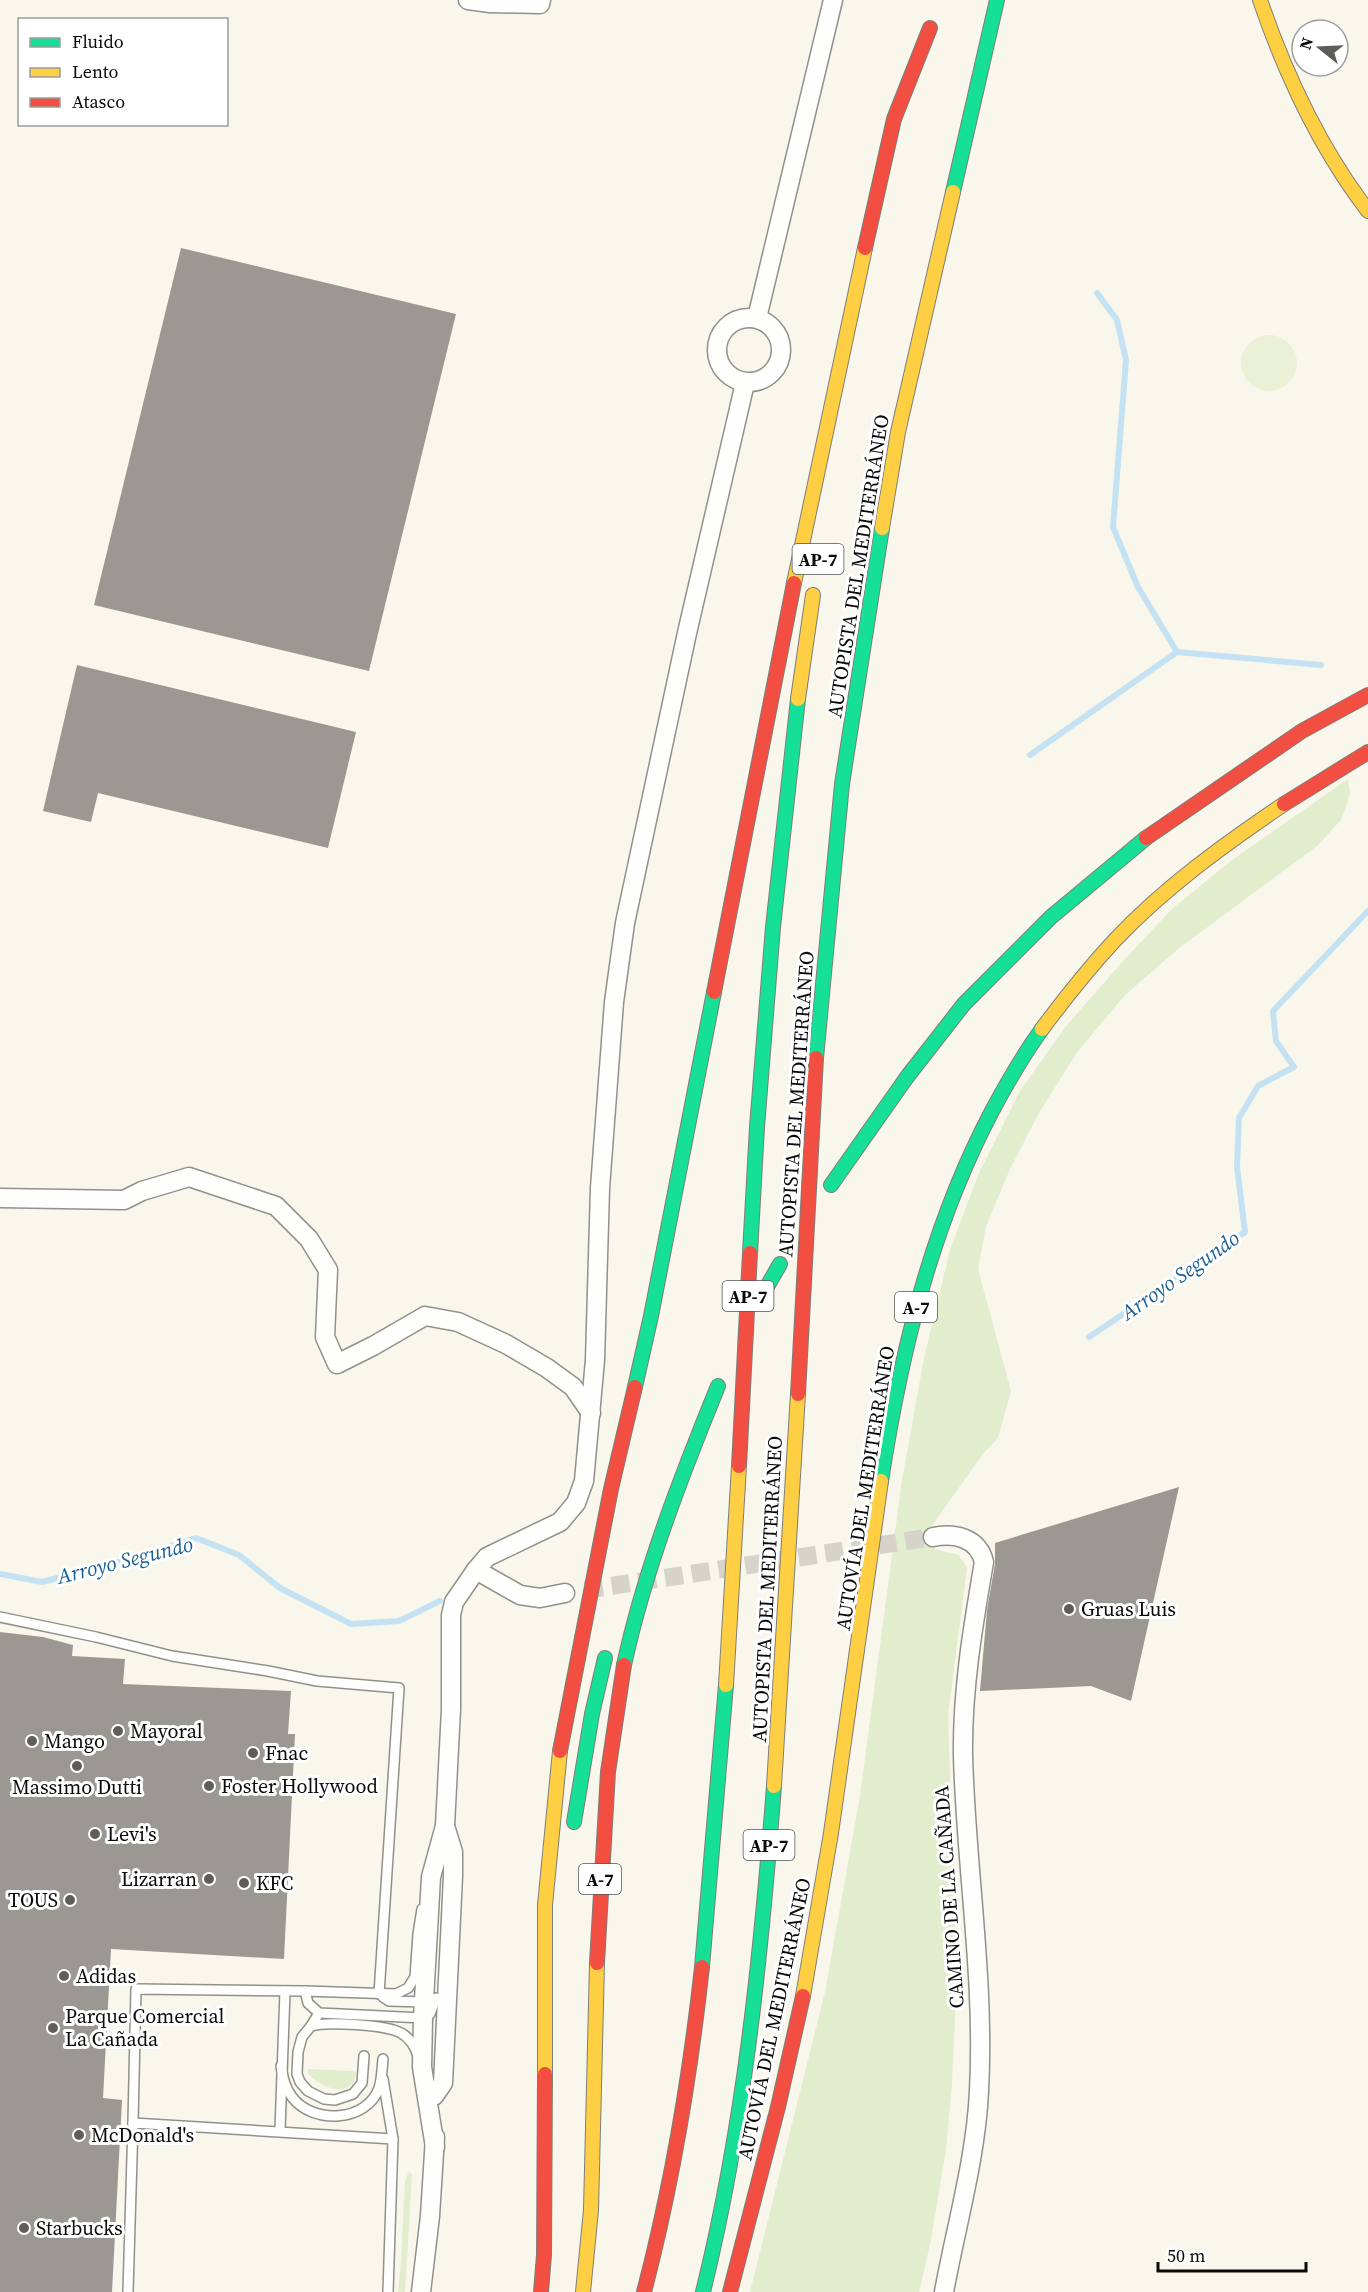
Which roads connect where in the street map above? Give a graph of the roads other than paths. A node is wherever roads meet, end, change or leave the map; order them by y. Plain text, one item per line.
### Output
1 (468, 0) edge
2 (541, 0) edge
3 (833, 0) edge
4 (998, 0) edge
5 (1260, 0) edge
6 (912, 108) dead end
7 (1368, 211) edge
8 (757, 318) junction
9 (745, 383) junction
10 (815, 579) dead end
11 (1368, 695) edge
12 (1368, 752) edge
13 (831, 1185) dead end
14 (0, 1198) edge
15 (780, 1264) dead end
16 (765, 1290) dead end
17 (718, 1386) dead end
18 (591, 1413) junction
19 (681, 1476) junction
20 (652, 1516) dead end
21 (933, 1537) tunnel mouth
22 (476, 1570) junction
23 (565, 1593) tunnel mouth
24 (0, 1617) edge
25 (609, 1644) dead end
26 (445, 1826) junction
27 (572, 1840) dead end
28 (437, 1856) junction
29 (431, 1877) junction
30 (285, 1991) junction
31 (305, 1991) junction
32 (379, 1994) junction
33 (430, 2009) junction
34 (319, 2013) junction
35 (346, 2014) junction
36 (311, 2026) junction
37 (362, 2026) junction
38 (364, 2056) dead end
39 (382, 2059) dead end
40 (281, 2066) junction
41 (422, 2067) junction
42 (382, 2073) junction
43 (435, 2096) junction
44 (133, 2123) junction
45 (280, 2130) junction
46 (393, 2139) junction
47 (435, 2147) junction
48 (558, 2206) dead end
49 (128, 2292) edge
50 (388, 2292) edge
51 (421, 2292) edge
52 (541, 2292) edge
53 (552, 2292) edge
54 (584, 2292) edge
55 (644, 2292) edge
56 (703, 2292) edge
57 (730, 2292) edge
58 (944, 2292) edge

1 - 2 street
3 - 8 street
4 - 56 highway, AUTOPISTA DEL MEDITERRÁNEO / AP-7, bridge
5 - 7 highway
6 - 52 highway
8 - 9 street
8 - 9 street
9 - 18 street
10 - 55 highway, AUTOPISTA DEL MEDITERRÁNEO / AP-7, bridge
11 - 13 highway
12 - 57 highway, AUTOVÍA DEL MEDITERRÁNEO / A-7
14 - 18 street
15 - 16 highway
17 - 19 highway, A-7
18 - 22 street
19 - 20 highway
19 - 54 highway, A-7
21 - 58 street, CAMINO DE LA CAÑADA
22 - 23 street
22 - 26 street
24 - 32 lane
25 - 27 highway
26 - 28 street
26 - 43 street
28 - 29 street
28 - 33 street
29 - 32 lane
29 - 33 street
30 - 31 lane
30 - 40 lane
30 - 44 lane
31 - 32 lane
31 - 34 lane
32 - 33 lane
33 - 35 lane
33 - 41 street
33 - 43 street
34 - 35 lane
34 - 36 lane
35 - 37 lane
36 - 37 lane
36 - 38 lane
37 - 41 lane
39 - 42 lane
40 - 42 lane
40 - 45 lane
41 - 47 street
42 - 46 lane
43 - 47 street
44 - 45 lane
44 - 49 lane
45 - 46 lane
46 - 50 lane
47 - 51 street
48 - 53 highway

